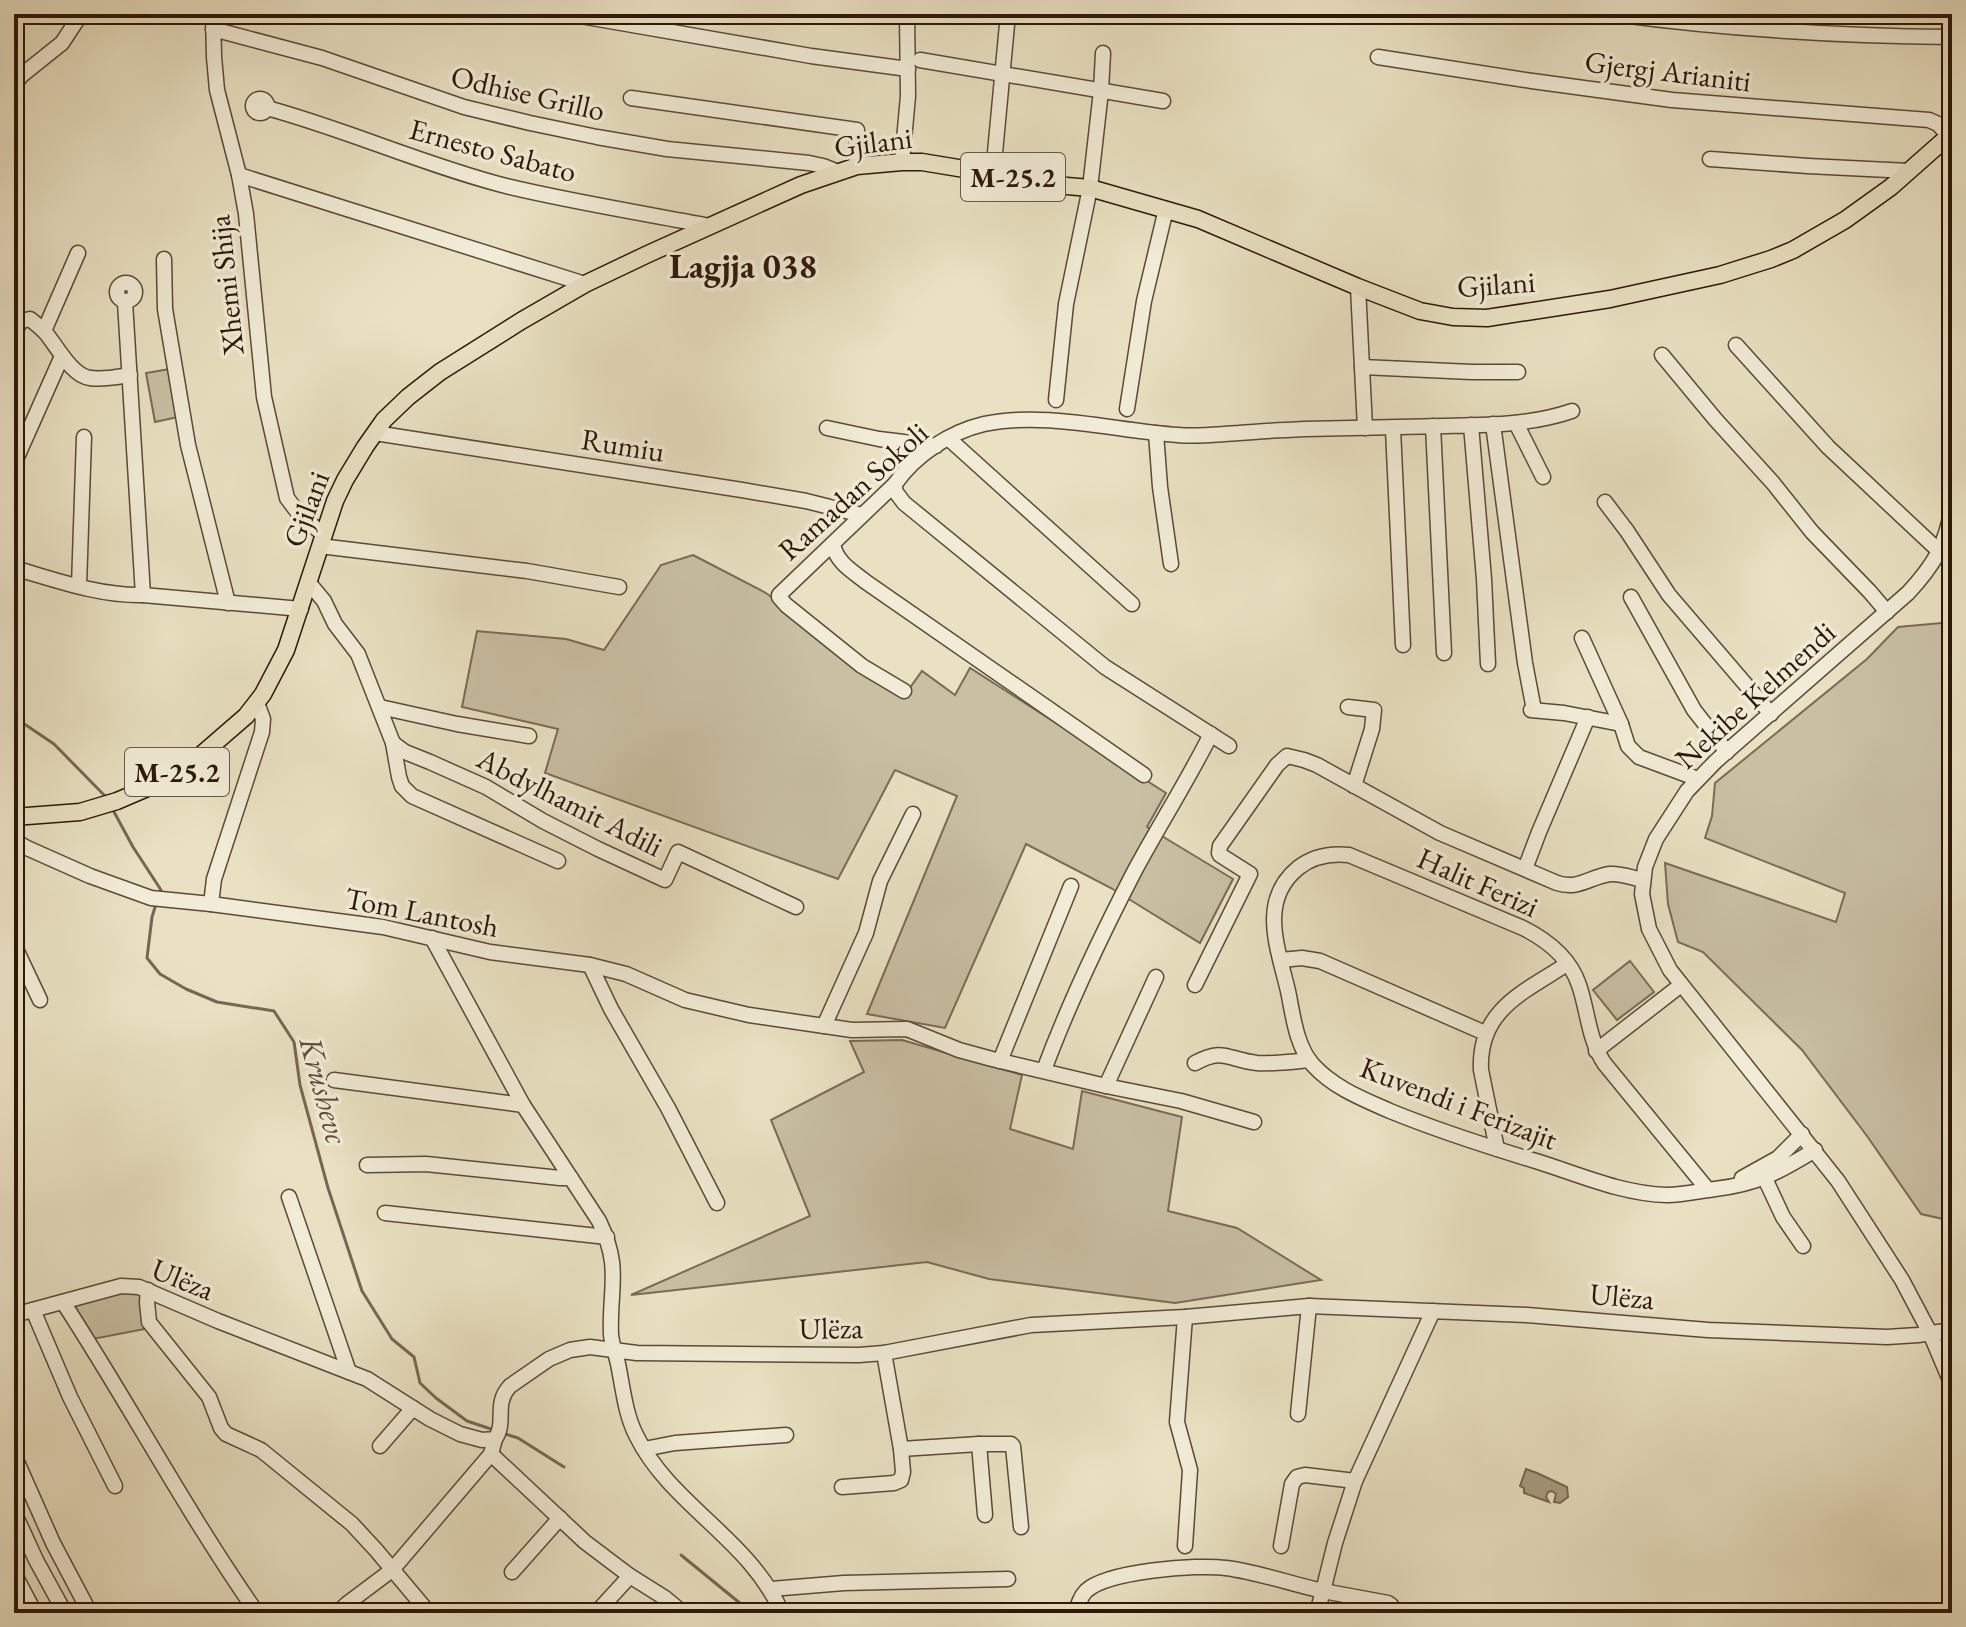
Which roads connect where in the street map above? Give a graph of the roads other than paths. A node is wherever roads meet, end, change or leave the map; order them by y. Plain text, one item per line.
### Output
1 (81, 14) edge
2 (569, 14) edge
3 (907, 14) edge
4 (1008, 14) edge
5 (1614, 14) edge
6 (213, 22) edge
7 (1952, 37) edge
8 (1103, 53) dead end
9 (1378, 57) dead end
10 (914, 64) junction
11 (1003, 74) junction
12 (14, 85) edge
13 (1101, 91) junction
14 (631, 98) dead end
15 (1163, 101) dead end
16 (267, 108) dead end
17 (1951, 134) edge
18 (1710, 159) dead end
19 (902, 162) junction
20 (857, 166) junction
21 (1909, 171) junction
22 (838, 172) junction
23 (993, 174) junction
24 (239, 175) junction
25 (1090, 188) junction
26 (1166, 209) junction
27 (710, 226) junction
28 (78, 253) dead end
29 (164, 259) dead end
30 (585, 284) junction
31 (1358, 287) junction
32 (125, 302) dead end
33 (17, 327) edge
34 (44, 331) junction
35 (1736, 345) dead end
36 (1952, 353) edge
37 (1662, 355) dead end
38 (62, 356) junction
39 (1952, 366) edge
40 (1362, 367) junction
41 (1518, 372) dead end
42 (130, 375) junction
43 (1056, 400) dead end
44 (1127, 409) dead end
45 (1572, 411) dead end
46 (1516, 423) junction
47 (1493, 424) junction
48 (1471, 425) junction
49 (1433, 426) junction
50 (827, 428) dead end
51 (1365, 428) junction
52 (1393, 429) junction
53 (375, 433) junction
54 (1156, 433) junction
55 (84, 437) dead end
56 (942, 442) junction
57 (14, 464) edge
58 (1543, 477) dead end
59 (895, 484) junction
60 (1605, 502) dead end
61 (1952, 509) edge
62 (862, 515) junction
63 (322, 540) junction
64 (833, 544) junction
65 (1940, 552) junction
66 (1171, 564) dead end
67 (14, 568) edge
68 (309, 583) junction
69 (79, 586) junction
70 (619, 587) dead end
71 (143, 595) junction
72 (1631, 597) dead end
73 (228, 603) junction
74 (1132, 604) dead end
75 (301, 609) junction
76 (1887, 612) junction
77 (1582, 638) dead end
78 (1403, 645) dead end
79 (1444, 653) dead end
80 (1488, 664) dead end
81 (904, 691) dead end
82 (257, 703) junction
83 (380, 707) junction
84 (1348, 707) dead end
85 (1771, 714) junction
86 (1588, 717) junction
87 (1621, 724) junction
88 (1211, 734) junction
89 (529, 736) dead end
90 (393, 743) junction
91 (1229, 746) dead end
92 (1727, 752) junction
93 (1144, 775) dead end
94 (1698, 779) junction
95 (1354, 786) junction
96 (913, 814) dead end
97 (14, 817) edge
98 (14, 836) edge
99 (558, 861) dead end
100 (1525, 869) junction
101 (1643, 880) junction
102 (1071, 886) dead end
103 (211, 904) junction
104 (796, 907) dead end
105 (1052, 916) dead end
106 (432, 938) junction
107 (14, 945) edge
108 (1281, 960) junction
109 (1567, 964) junction
110 (590, 965) junction
111 (1156, 977) dead end
112 (1195, 985) dead end
113 (1681, 985) junction
114 (40, 1000) dead end
115 (824, 1026) junction
116 (1485, 1033) junction
117 (1596, 1051) junction
118 (996, 1060) junction
119 (1309, 1060) junction
120 (1195, 1063) dead end
121 (1044, 1070) junction
122 (334, 1080) dead end
123 (1106, 1086) junction
124 (523, 1105) junction
125 (1254, 1122) dead end
126 (1802, 1134) junction
127 (1497, 1149) junction
128 (1815, 1150) junction
129 (367, 1165) dead end
130 (1763, 1174) junction
131 (571, 1178) junction
132 (1711, 1190) junction
133 (289, 1197) dead end
134 (717, 1203) dead end
135 (385, 1213) dead end
136 (607, 1237) junction
137 (1803, 1246) dead end
138 (148, 1290) junction
139 (63, 1302) junction
140 (1309, 1306) junction
141 (33, 1310) junction
142 (1433, 1311) junction
143 (14, 1315) edge
144 (1185, 1317) junction
145 (1952, 1330) edge
146 (1930, 1333) junction
147 (614, 1350) junction
148 (884, 1353) junction
149 (349, 1372) junction
150 (1952, 1385) edge
151 (413, 1408) junction
152 (1298, 1414) dead end
153 (498, 1433) junction
154 (786, 1435) dead end
155 (979, 1444) junction
156 (380, 1446) dead end
157 (644, 1449) junction
158 (901, 1449) junction
159 (491, 1454) junction
160 (14, 1455) edge
161 (1355, 1481) junction
162 (115, 1486) dead end
163 (842, 1487) dead end
164 (14, 1512) edge
165 (985, 1515) dead end
166 (560, 1518) junction
167 (1021, 1527) dead end
168 (1185, 1546) dead end
169 (1281, 1546) dead end
170 (392, 1570) junction
171 (512, 1572) dead end
172 (630, 1576) junction
173 (16, 1577) dead end
174 (1008, 1579) dead end
175 (771, 1589) junction
176 (1323, 1591) junction
177 (347, 1610) edge
178 (35, 1613) edge
179 (65, 1613) edge
180 (90, 1613) edge
181 (257, 1613) edge
182 (429, 1613) edge
183 (596, 1613) edge
184 (683, 1613) edge
185 (782, 1613) edge
186 (1076, 1613) edge
187 (1317, 1613) edge
188 (1392, 1613) edge

1 - 12 street
2 - 10 street
3 - 10 street
4 - 11 street
5 - 7 street
6 - 22 street, Odhise Grillo
6 - 24 street, Xhemi Shija
8 - 13 street
9 - 17 street, Gjergj Arianiti
10 - 11 street
10 - 19 street
11 - 13 street
11 - 23 street
13 - 15 street
13 - 25 street
14 - 20 street
16 - 27 street, Ernesto Sabato
17 - 21 main road, Gjilani / M-25.2
18 - 21 street
19 - 20 main road, Gjilani / M-25.2
19 - 23 main road, Gjilani / M-25.2
20 - 22 main road, Gjilani / M-25.2
21 - 31 main road, Gjilani / M-25.2
22 - 27 main road, Gjilani / M-25.2
23 - 25 main road, Gjilani / M-25.2
24 - 30 street
24 - 63 street, Xhemi Shija
25 - 26 main road, Gjilani / M-25.2
25 - 43 street
26 - 31 main road, Gjilani / M-25.2
26 - 44 street
27 - 30 main road, Gjilani / M-25.2
28 - 34 street
29 - 73 street
30 - 53 main road, Gjilani / M-25.2
31 - 40 street
32 - 42 street
33 - 34 street
34 - 38 street
35 - 65 street
36 - 39 street
37 - 76 street
38 - 42 street
38 - 57 street
40 - 41 street
40 - 51 street
42 - 71 street
45 - 46 street, Ramadan Sokoli
46 - 47 street, Ramadan Sokoli
46 - 58 street
47 - 48 street, Ramadan Sokoli
47 - 86 street
48 - 49 street, Ramadan Sokoli
48 - 80 street
49 - 52 street, Ramadan Sokoli
49 - 79 street
50 - 56 street
51 - 52 street, Ramadan Sokoli
51 - 54 street, Ramadan Sokoli
52 - 78 street
53 - 62 street, Rumiu
53 - 63 main road, Gjilani / M-25.2
54 - 56 street, Ramadan Sokoli
54 - 66 street
55 - 69 street
56 - 59 street, Ramadan Sokoli
56 - 74 street
59 - 62 street, Ramadan Sokoli
59 - 88 street
60 - 85 street
61 - 65 street, Nekibe Kelmendi
62 - 64 street, Ramadan Sokoli
63 - 68 main road, Gjilani / M-25.2
63 - 70 street
64 - 81 street, Ramadan Sokoli
64 - 93 street
65 - 76 street, Nekibe Kelmendi
67 - 69 street
68 - 75 main road, Gjilani / M-25.2
68 - 83 street
69 - 71 street
71 - 73 street
72 - 92 street
73 - 75 street
75 - 82 main road, Gjilani / M-25.2
76 - 85 street, Nekibe Kelmendi
77 - 87 street
82 - 97 main road, Gjilani / M-25.2
82 - 103 street
83 - 89 street
83 - 90 street
84 - 95 street
85 - 92 street, Nekibe Kelmendi
86 - 87 street
86 - 100 street
87 - 94 street
88 - 91 street
88 - 121 street
90 - 99 street
90 - 104 street, Abdylhamit Adili
92 - 94 street, Nekibe Kelmendi
94 - 101 street, Nekibe Kelmendi
95 - 100 street
95 - 112 street
96 - 115 street
98 - 103 street, Tom Lantosh
100 - 101 street
101 - 113 street, Nekibe Kelmendi
102 - 118 street
103 - 106 street, Tom Lantosh
105 - 118 street
106 - 110 street, Tom Lantosh
106 - 124 street
107 - 114 street
108 - 109 street, Halit Ferizi
108 - 116 street
108 - 119 street, Halit Ferizi
109 - 116 street
109 - 117 street, Halit Ferizi
110 - 115 street, Tom Lantosh
110 - 134 street
111 - 123 street
113 - 117 street
113 - 126 street, Nekibe Kelmendi
115 - 118 street, Tom Lantosh
116 - 127 street
117 - 132 street, Halit Ferizi
118 - 121 street, Tom Lantosh
119 - 120 street
119 - 127 street, Kuvendi i Ferizajit
121 - 123 street, Tom Lantosh
122 - 124 street
123 - 125 street, Tom Lantosh
124 - 131 street
126 - 128 street, Nekibe Kelmendi
126 - 130 street
127 - 132 street, Kuvendi i Ferizajit
128 - 130 street
128 - 146 street, Nekibe Kelmendi
129 - 131 street
130 - 132 street
130 - 137 street
131 - 136 street
133 - 149 street
135 - 136 street
136 - 147 street
138 - 139 street, Ulëza
138 - 149 street, Ulëza
138 - 170 street
139 - 141 street, Ulëza
139 - 181 street
140 - 142 street, Ulëza
140 - 144 street, Ulëza
140 - 152 street
141 - 143 street, Ulëza
141 - 162 street
142 - 146 street, Ulëza
142 - 161 street
144 - 148 street, Ulëza
144 - 168 street
145 - 146 street, Ulëza
146 - 150 street, Nekibe Kelmendi
147 - 148 street, Ulëza
147 - 153 street, Ulëza
147 - 157 street
148 - 158 street
149 - 151 street, Ulëza
151 - 153 street, Ulëza
151 - 156 street
153 - 159 street
154 - 157 street
155 - 158 street
155 - 165 street
155 - 167 street
157 - 175 street
158 - 163 street
159 - 166 street
159 - 170 street
160 - 180 street
161 - 169 street
161 - 176 street
164 - 179 street
166 - 171 street
166 - 172 street
170 - 177 street
170 - 182 street
172 - 183 street
172 - 184 street
173 - 178 street
174 - 175 street
175 - 185 street
176 - 186 street
176 - 187 street
176 - 188 street

